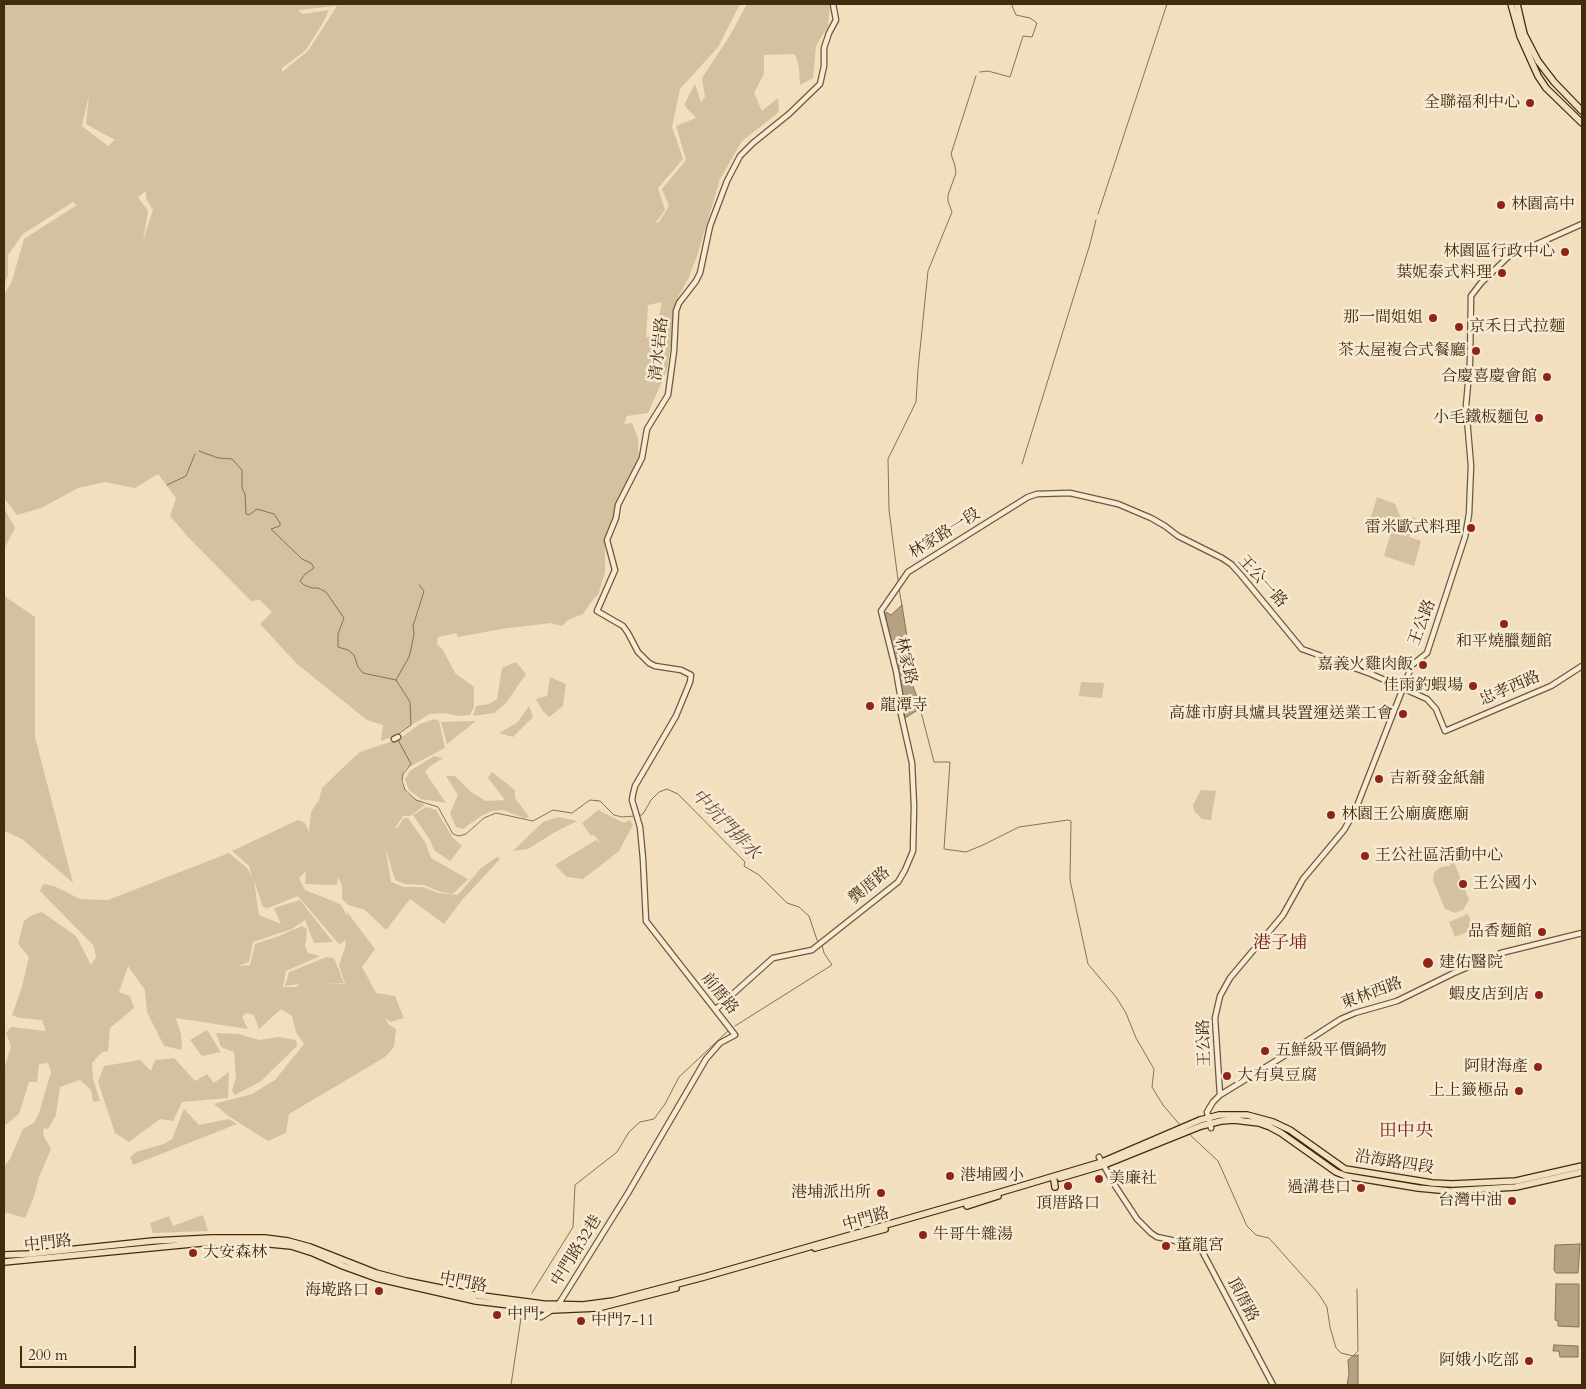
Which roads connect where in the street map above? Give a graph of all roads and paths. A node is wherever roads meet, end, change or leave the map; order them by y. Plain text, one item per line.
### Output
1 (834, 4) edge
2 (1511, 4) edge
3 (1517, 4) edge
4 (1582, 111) edge
5 (1582, 123) edge
6 (1582, 224) edge
7 (1037, 494) joint
8 (881, 611) joint
9 (1582, 666) edge
10 (1404, 688) junction
11 (1445, 731) joint
12 (914, 806) joint
13 (636, 812) joint
14 (1582, 933) edge
15 (716, 1009) junction
16 (1220, 1095) junction
17 (1210, 1123) junction
18 (1102, 1161) junction
19 (1582, 1166) edge
20 (1582, 1172) edge
21 (1054, 1180) junction
22 (1530, 1181) junction
23 (1055, 1187) dead end
24 (628, 1194) joint
25 (913, 1219) junction
26 (4, 1255) edge
27 (56, 1257) junction
28 (4, 1262) edge
29 (57, 1264) dead end
30 (554, 1308) junction
31 (541, 1316) dead end
32 (1273, 1385) edge

1 - 13 street, 清水岩路
2 - 5 main road
3 - 4 main road
6 - 10 street, 王公路
7 - 8 street, 林家路一段
7 - 10 street, 王公一路
8 - 12 street, 林家路
9 - 11 street, 忠孝西路
10 - 11 street, 王公一路
10 - 16 street, 王公路
12 - 15 street, 龔厝路
13 - 15 street, 前厝路
14 - 16 street, 東林西路
15 - 24 street, 前厝路
16 - 17 street, 東林西路
17 - 18 main road
17 - 22 main road, 沿海路四段
17 - 22 main road, 沿海路四段
18 - 21 main road
18 - 25 main road
18 - 32 street, 頂厝路
19 - 22 main road
20 - 22 main road
21 - 23 main road
21 - 25 main road
24 - 30 street, 中門路32巷
25 - 30 main road, 中門路
26 - 30 main road, 中門路
27 - 28 main road, 中門路
27 - 29 main road
27 - 30 main road, 中門路
30 - 31 street, 中門路32巷

